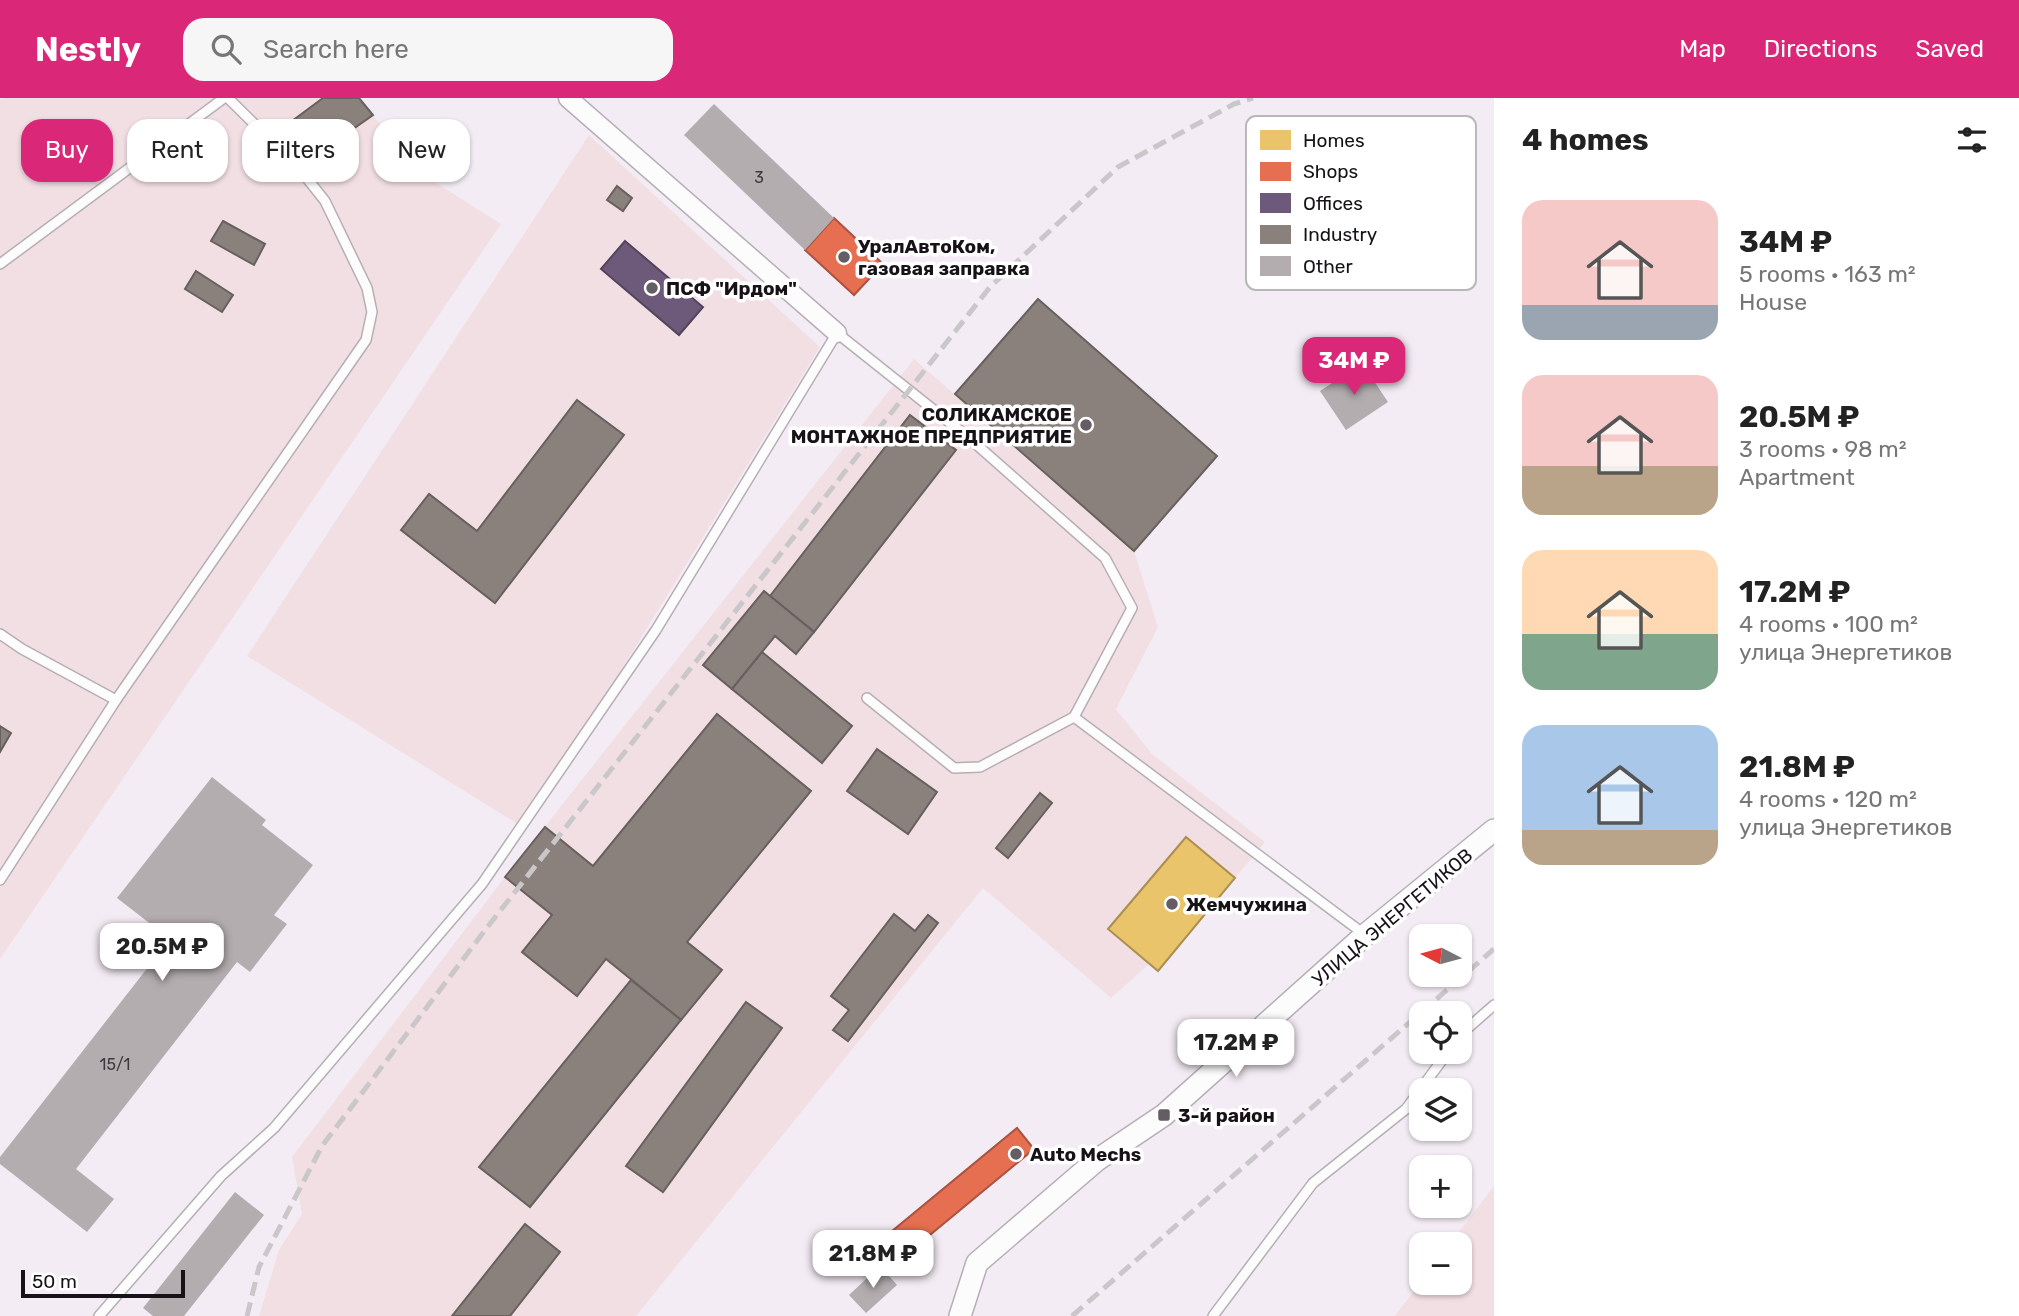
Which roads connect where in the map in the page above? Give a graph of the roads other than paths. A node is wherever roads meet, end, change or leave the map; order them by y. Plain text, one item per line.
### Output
1 (226, 98) edge
2 (568, 98) edge
3 (0, 264) edge
4 (837, 333) junction
5 (0, 634) edge
6 (867, 698) dead end
7 (116, 700) junction
8 (1074, 717) junction
9 (1494, 830) edge
10 (0, 880) edge
11 (1365, 935) junction
12 (1494, 1005) edge
13 (1472, 1024) edge
14 (1439, 1064) edge
15 (99, 1316) edge
16 (960, 1316) edge
17 (1213, 1316) edge

1 - 3 lane
1 - 7 lane
2 - 4 street
4 - 8 lane
4 - 15 lane
5 - 7 lane
6 - 8 lane
7 - 10 lane
8 - 11 lane
9 - 11 street, УЛИЦА ЭНЕРГЕТИКОВ
11 - 16 street, УЛИЦА ЭНЕРГЕТИКОВ
12 - 13 lane
14 - 17 lane

